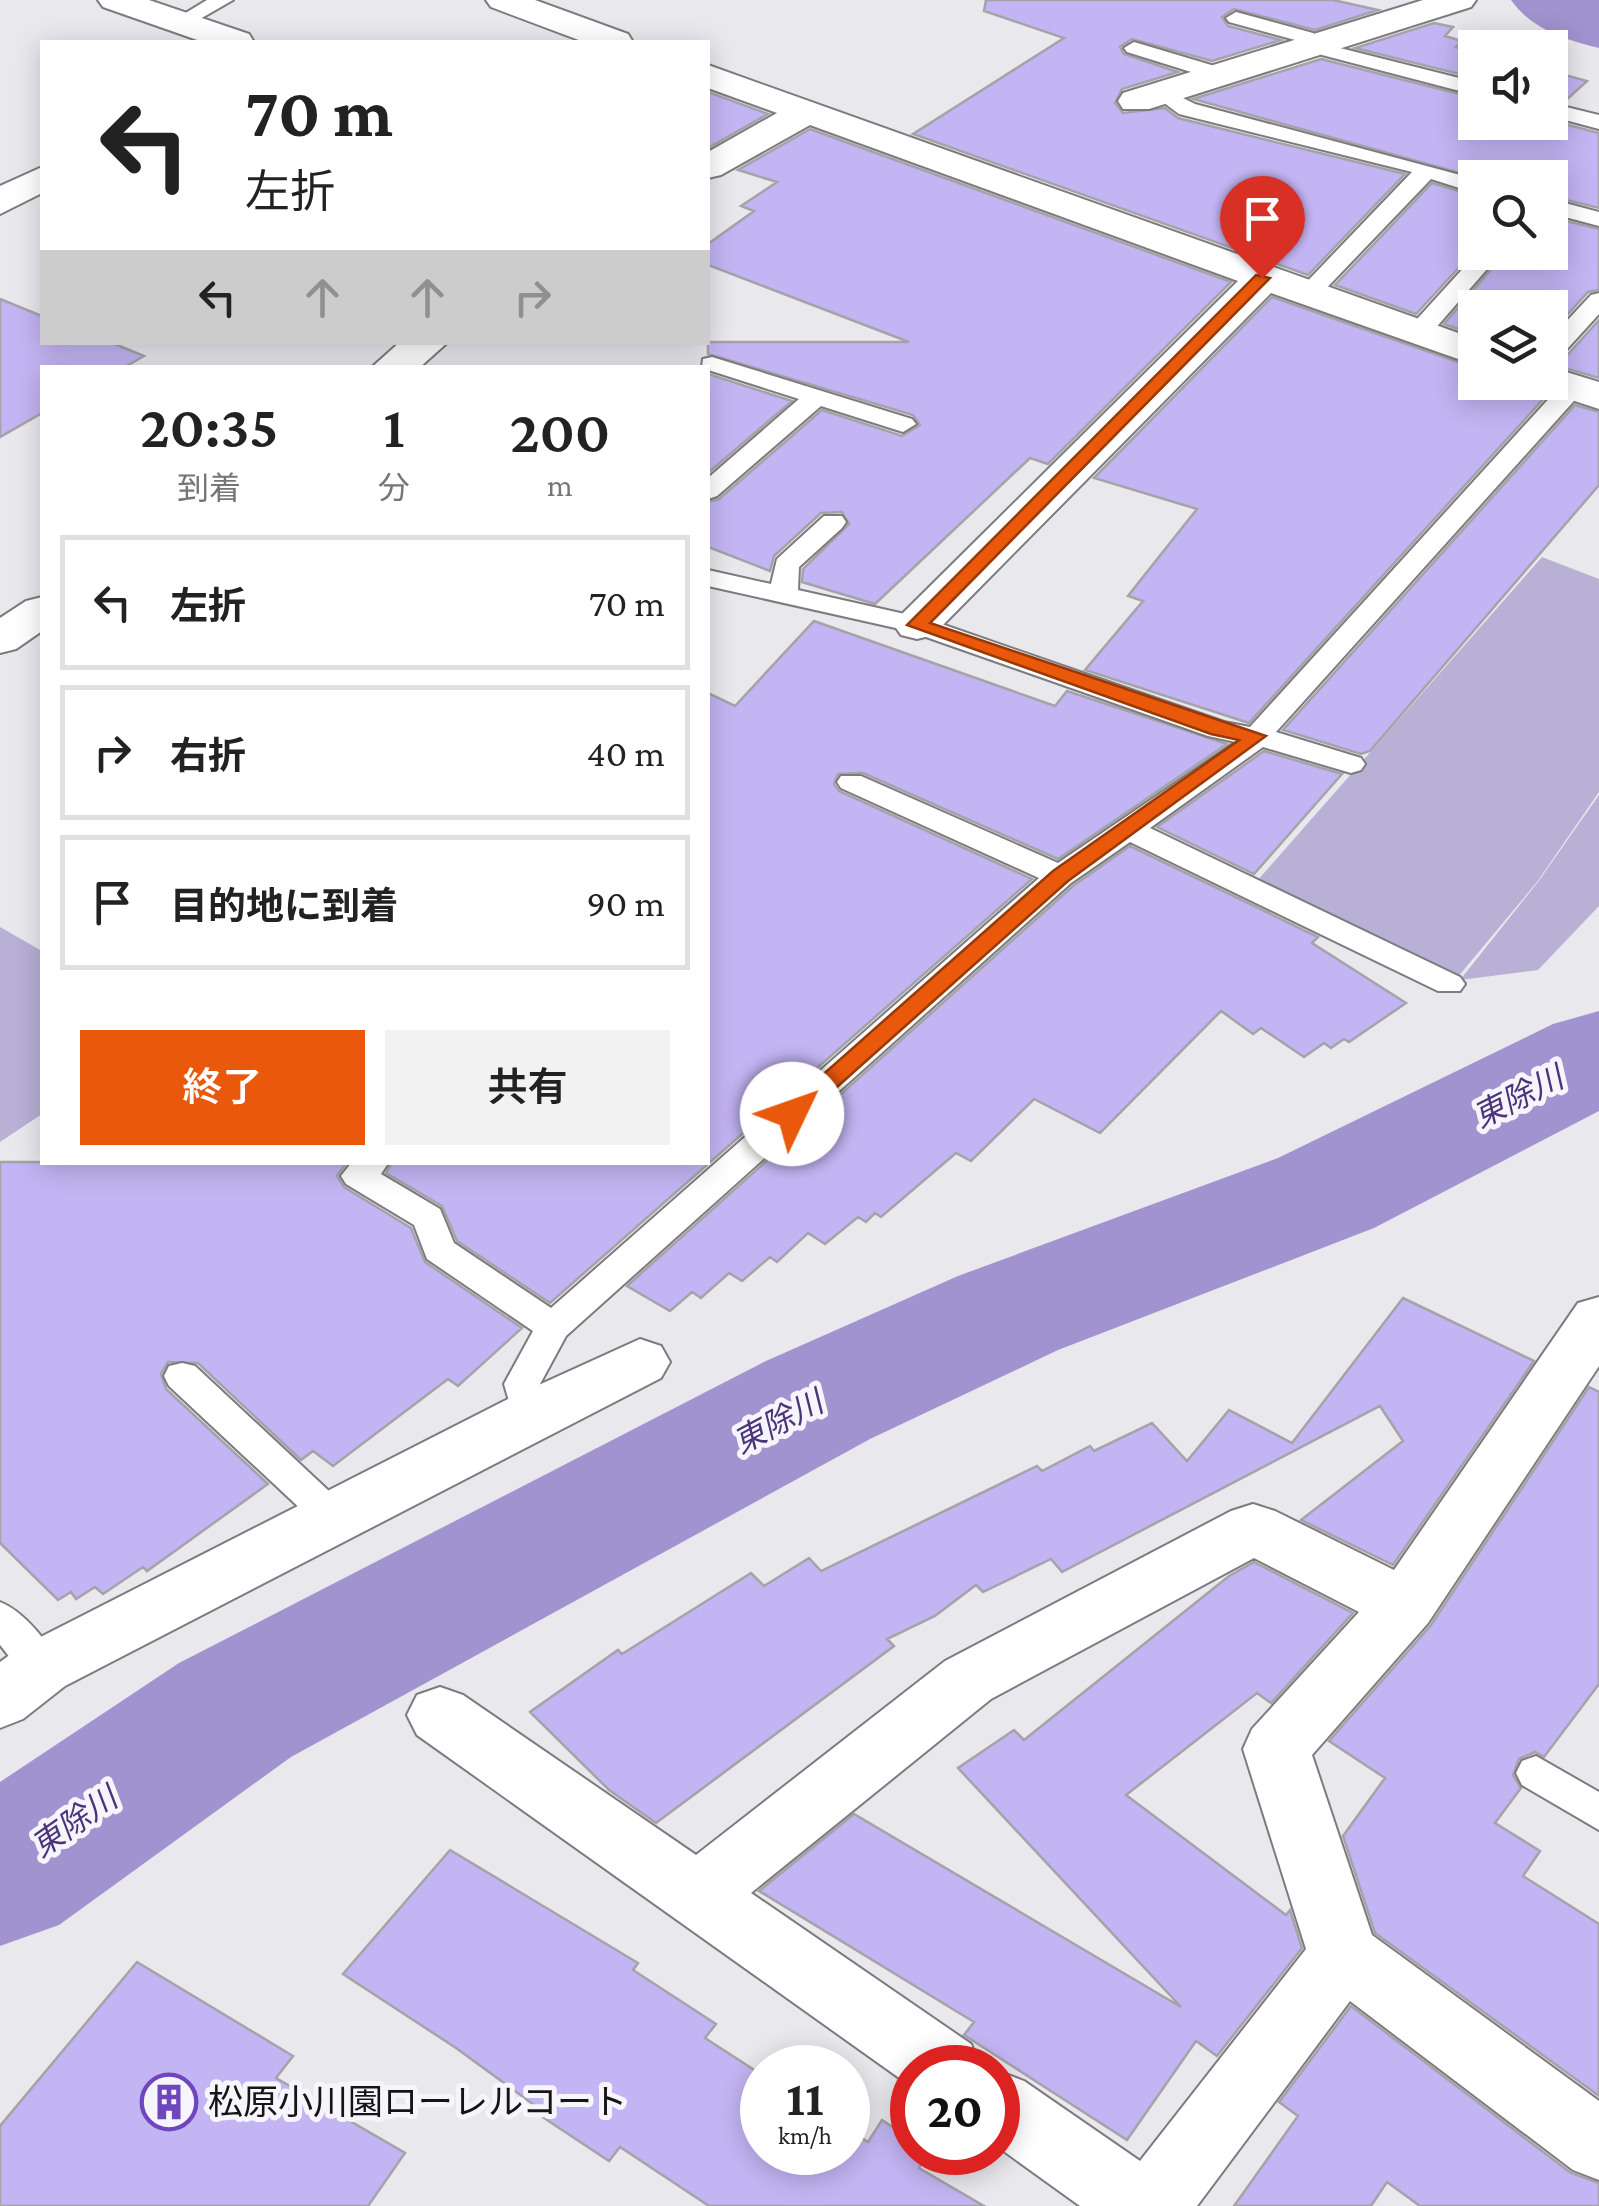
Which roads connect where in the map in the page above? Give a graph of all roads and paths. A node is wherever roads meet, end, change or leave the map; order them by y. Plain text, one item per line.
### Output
1 (114, 0) edge
2 (224, 0) edge
3 (503, 0) edge
4 (1451, 2) edge
5 (1236, 18) dead end
6 (180, 22) junction
7 (230, 40) edge
8 (610, 40) edge
9 (1316, 43) junction
10 (1134, 48) dead end
11 (1220, 76) junction
12 (710, 77) edge
13 (1458, 85) edge
14 (1150, 97) joint
15 (807, 112) junction
16 (1568, 114) edge
17 (1599, 122) edge
18 (710, 167) edge
19 (1425, 172) junction
20 (40, 179) edge
21 (1458, 181) edge
22 (0, 202) edge
23 (1568, 211) edge
24 (1599, 219) edge
25 (1475, 270) edge
26 (1262, 278) junction
27 (1307, 295) junction
28 (1599, 300) edge
29 (1417, 334) junction
30 (424, 345) edge
31 (1458, 348) edge
32 (712, 364) dead end
33 (395, 365) edge
34 (1568, 379) edge
35 (818, 398) junction
36 (1550, 400) edge
37 (903, 424) dead end
38 (710, 488) edge
39 (833, 522) dead end
40 (710, 579) edge
41 (784, 595) junction
42 (40, 611) edge
43 (917, 625) junction
44 (0, 640) edge
45 (1256, 736) junction
46 (1351, 764) dead end
47 (850, 782) dead end
48 (1128, 829) junction
49 (1060, 876) junction
50 (1449, 984) dead end
51 (370, 1165) edge
52 (1599, 1319) edge
53 (554, 1327) junction
54 (640, 1362) dead end
55 (182, 1376) dead end
56 (529, 1415) junction
57 (332, 1517) junction
58 (1405, 1605) junction
59 (0, 1618) edge
60 (21, 1684) edge
61 (440, 1715) dead end
62 (1536, 1773) dead end
63 (1599, 1813) edge
64 (698, 1894) junction
65 (1342, 1955) junction
66 (912, 2045) edge
67 (1020, 2120) edge
68 (1599, 2145) edge
69 (1142, 2206) edge
70 (1151, 2206) edge

1 - 6 street
2 - 6 lane
3 - 8 street
4 - 9 street
5 - 9 lane
6 - 7 street
9 - 11 street
9 - 13 lane
10 - 11 lane
11 - 14 street
12 - 15 street
14 - 19 lane
15 - 18 street
15 - 26 street
16 - 17 lane
19 - 21 lane
19 - 27 lane
20 - 22 street
23 - 24 lane
25 - 29 lane
26 - 27 street
26 - 43 street
27 - 29 street
28 - 34 lane
29 - 31 street
30 - 33 street
32 - 35 lane
35 - 37 lane
35 - 38 lane
36 - 45 lane
39 - 41 lane
40 - 41 lane
41 - 43 lane
42 - 44 street
43 - 45 lane
45 - 46 lane
45 - 48 lane
47 - 49 lane
48 - 49 lane
48 - 50 lane
49 - 53 lane
51 - 53 lane
52 - 58 street
53 - 56 lane
54 - 56 street
55 - 57 lane
56 - 57 street
57 - 60 street
58 - 64 street
58 - 65 street
59 - 60 lane
61 - 64 street
62 - 63 lane
64 - 66 street
65 - 68 street
65 - 70 street
67 - 69 street

